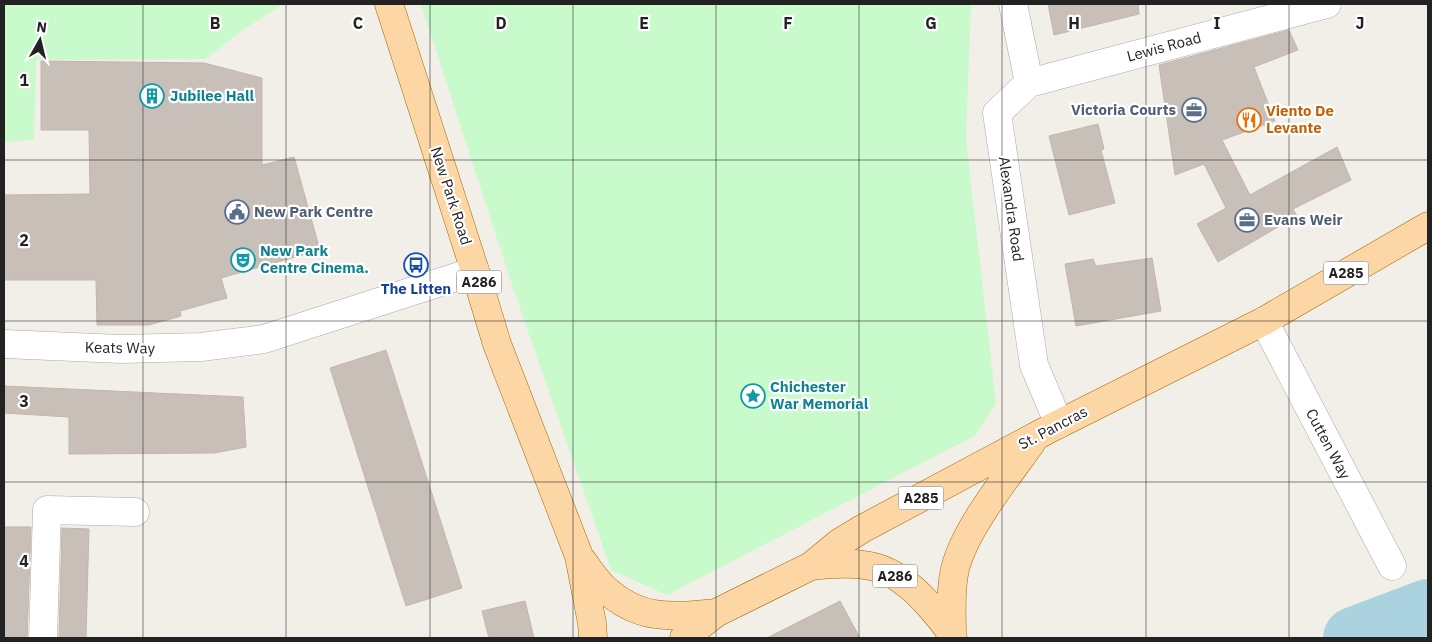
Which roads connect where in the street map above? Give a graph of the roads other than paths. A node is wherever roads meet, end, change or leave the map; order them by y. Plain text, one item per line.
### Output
1 (389, 4) edge
2 (1012, 4) edge
3 (1327, 4) edge
4 (1029, 83) junction
5 (1428, 226) edge
6 (475, 271) junction
7 (1264, 321) junction
8 (4, 344) edge
9 (1047, 430) junction
10 (135, 512) dead end
11 (579, 556) junction
12 (811, 566) junction
13 (1392, 566) dead end
14 (716, 613) junction
15 (952, 636) edge
16 (44, 638) edge
17 (593, 638) edge
18 (684, 638) edge

1 - 6 main road, New Park Road / A286
2 - 4 street
3 - 4 street, Lewis Road
4 - 9 street, Alexandra Road
5 - 7 main road, St. Pancras / A285
6 - 8 street, Keats Way
6 - 11 main road, New Park Road / A286
7 - 9 main road, St. Pancras / A285
7 - 13 street, Cutten Way
9 - 12 main road, St. Pancras / A285
9 - 15 main road, A285
10 - 16 street
11 - 14 main road, New Park Road / A286
11 - 17 main road, New Park Road / A286
12 - 14 main road, St. Pancras / A286
12 - 15 main road, A286
14 - 18 main road, St. Pancras / A286

